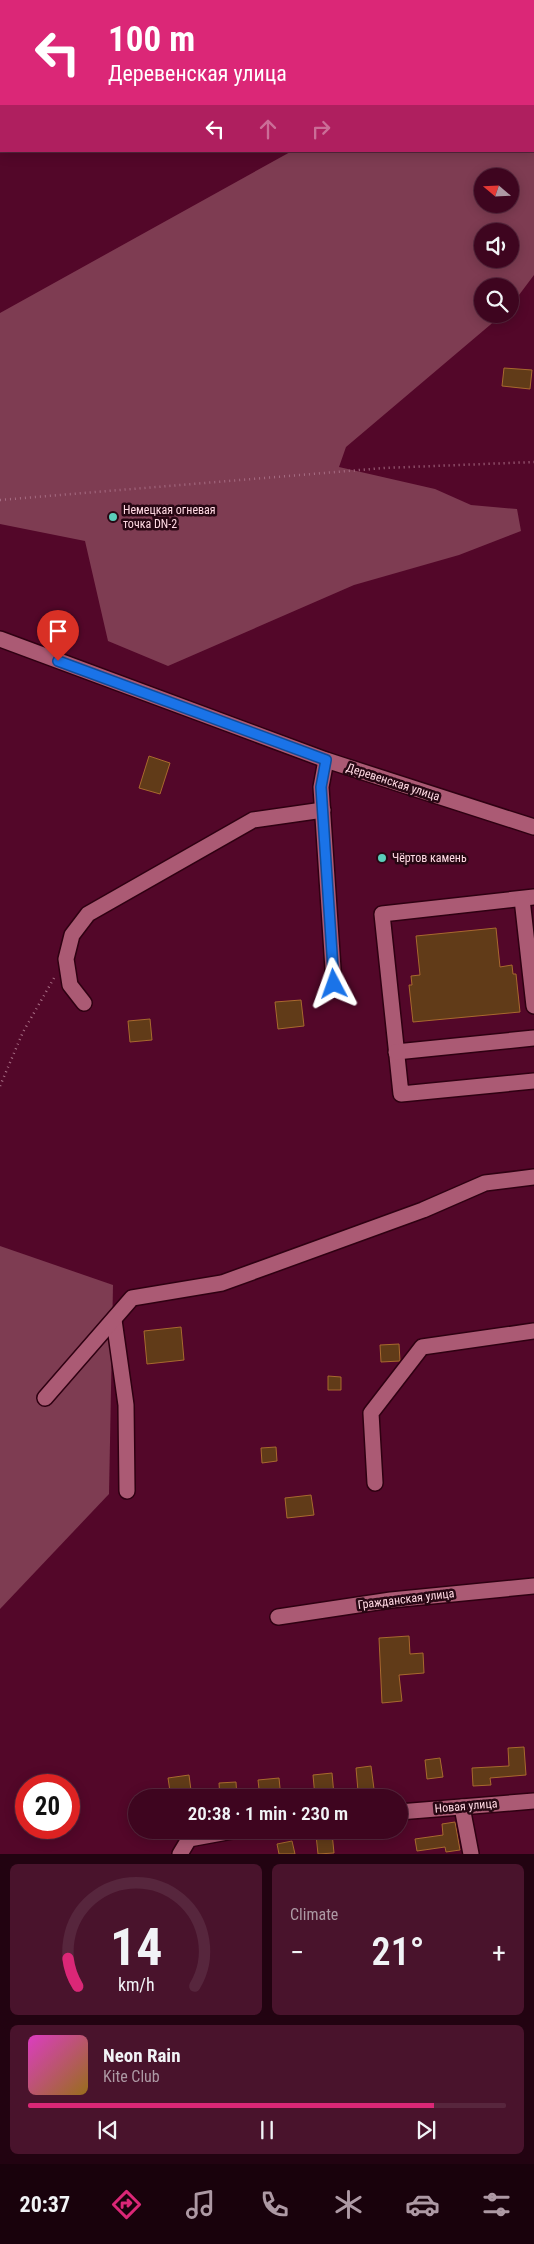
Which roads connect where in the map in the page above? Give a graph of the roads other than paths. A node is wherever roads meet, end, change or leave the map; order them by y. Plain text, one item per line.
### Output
1 (0, 639) edge
2 (326, 760) junction
3 (323, 810) junction
4 (534, 827) edge
5 (528, 898) edge
6 (334, 984) dead end
7 (84, 1003) dead end
8 (534, 1006) edge
9 (534, 1038) edge
10 (396, 1052) junction
11 (534, 1081) edge
12 (534, 1177) edge
13 (114, 1320) junction
14 (534, 1332) edge
15 (44, 1398) dead end
16 (375, 1483) dead end
17 (127, 1491) dead end
18 (534, 1586) edge
19 (278, 1617) dead end
20 (534, 1801) edge
21 (462, 1807) junction
22 (408, 1811) edge
23 (189, 1839) edge
24 (180, 1854) edge
25 (471, 1854) edge

1 - 2 street, Деревенская улица
2 - 3 street
2 - 4 street, Деревенская улица
3 - 6 street
3 - 7 street
5 - 8 street
5 - 10 street
9 - 10 street
10 - 11 street
12 - 13 street
13 - 15 street
13 - 17 street
14 - 16 street
18 - 19 street, Гражданская улица
20 - 21 street, Новая улица
21 - 22 street, Новая улица
21 - 25 street
23 - 24 street

